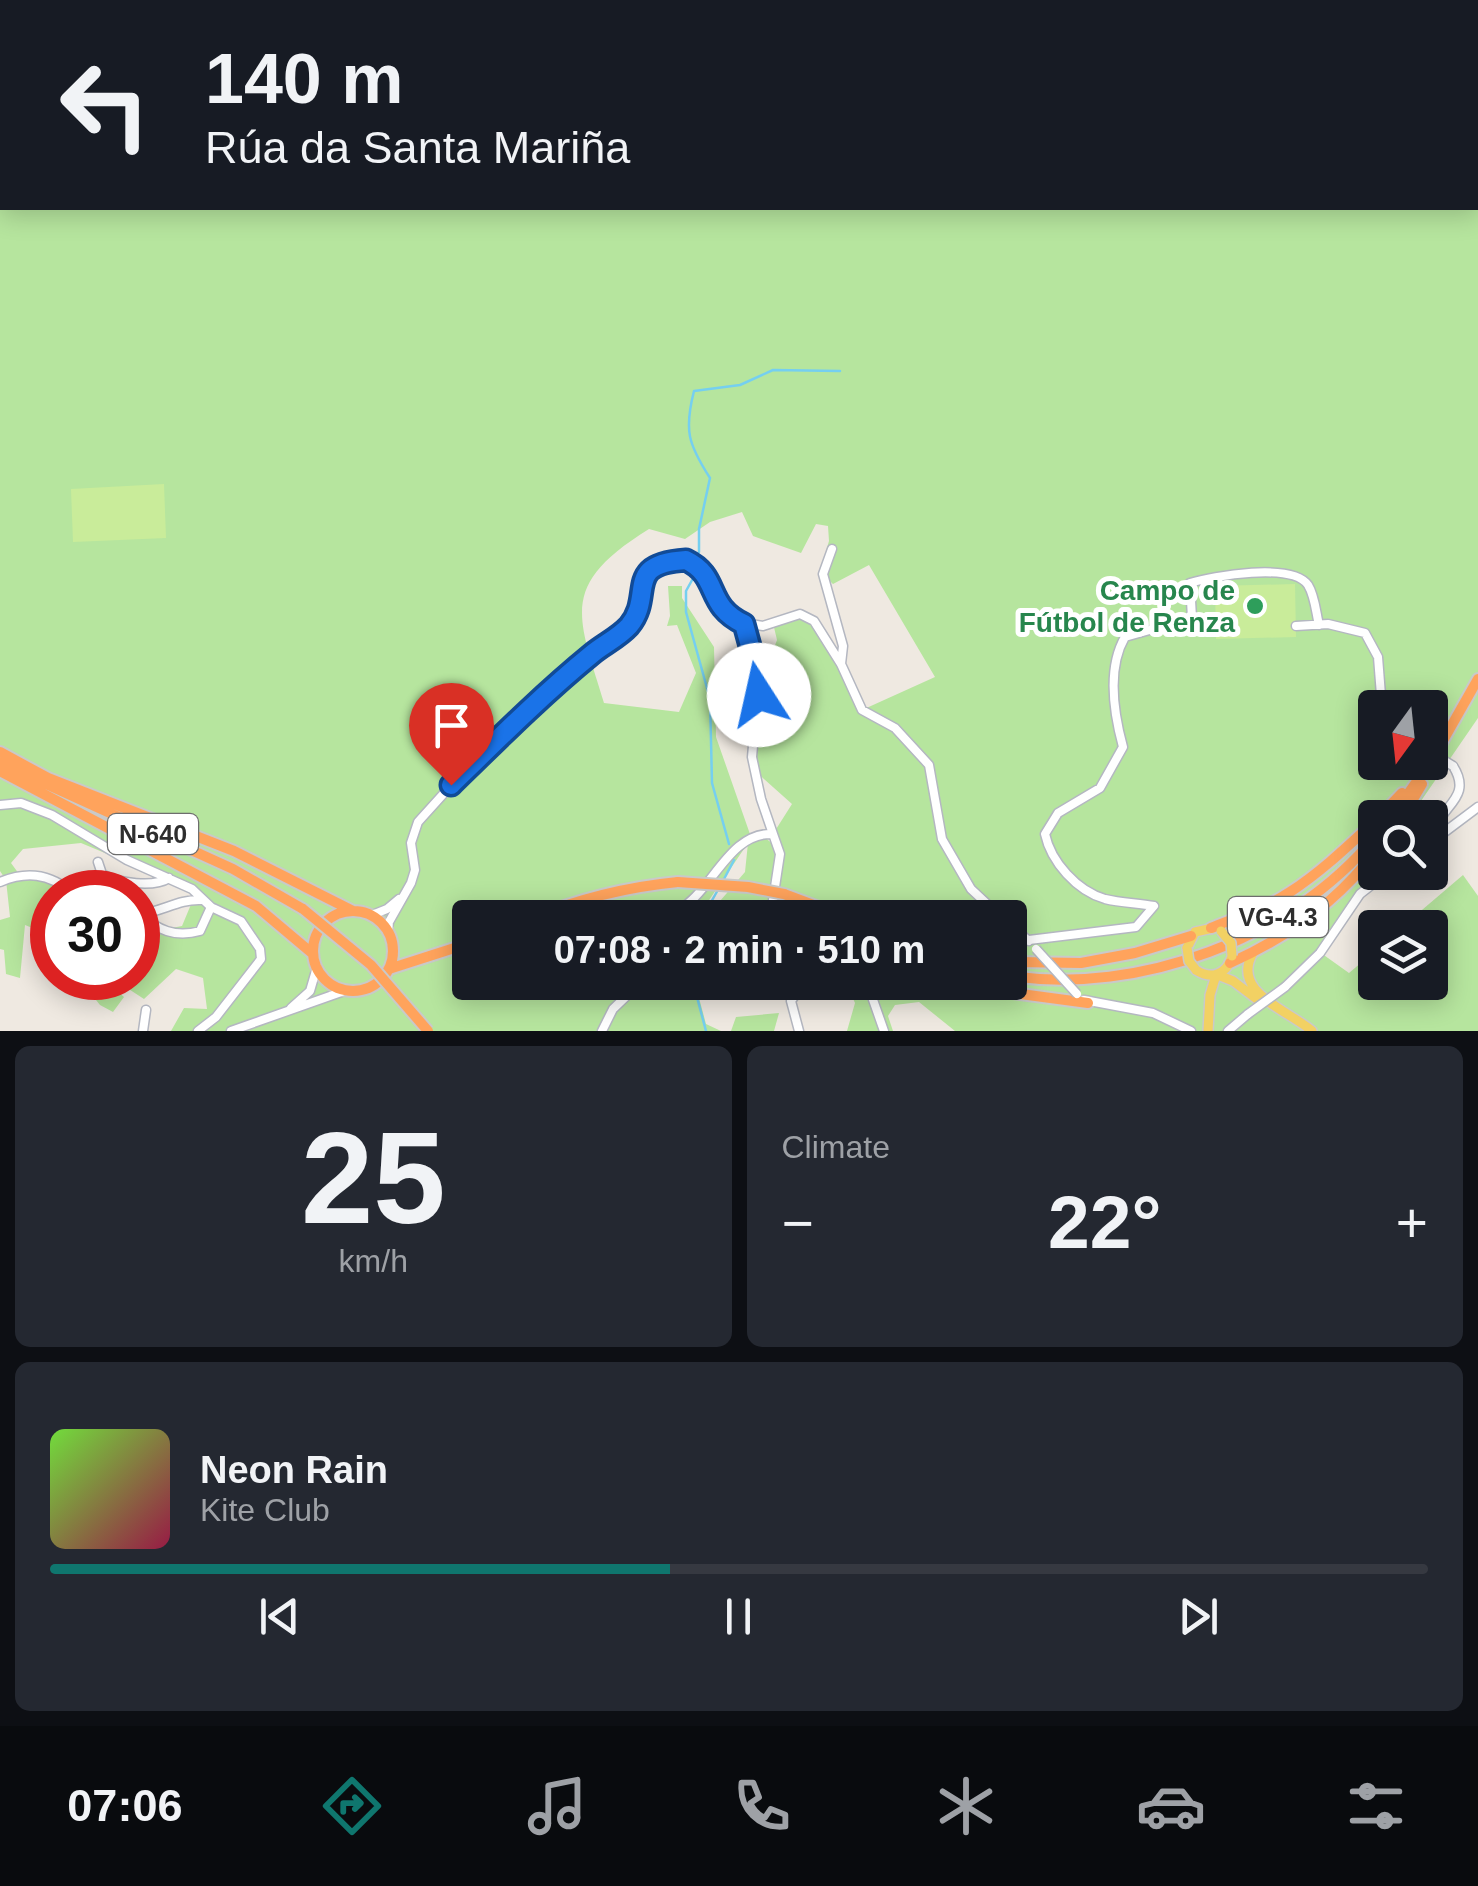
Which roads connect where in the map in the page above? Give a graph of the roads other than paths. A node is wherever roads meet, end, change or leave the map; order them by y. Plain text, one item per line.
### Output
1 (832, 550) dead end
2 (744, 624) junction
3 (1319, 625) junction
4 (1296, 626) dead end
5 (842, 664) junction
6 (1478, 679) edge
7 (1381, 690) edge
8 (1448, 730) edge
9 (0, 752) edge
10 (1448, 764) edge
11 (0, 767) edge
12 (1412, 780) edge
13 (1394, 800) edge
14 (0, 804) edge
15 (1478, 807) edge
16 (1448, 808) edge
17 (1448, 830) edge
18 (773, 834) junction
19 (1358, 837) edge
20 (1358, 855) edge
21 (98, 862) dead end
22 (1358, 872) edge
23 (30, 873) edge
24 (170, 878) junction
25 (0, 882) edge
26 (1365, 890) edge
27 (406, 892) junction
28 (201, 900) junction
29 (574, 900) edge
30 (690, 900) edge
31 (773, 900) edge
32 (802, 900) edge
33 (983, 900) edge
34 (160, 907) edge
35 (211, 907) junction
36 (353, 911) junction
37 (372, 915) junction
38 (1216, 929) junction
39 (160, 930) edge
40 (388, 931) junction
41 (1191, 936) junction
42 (1029, 940) joint
43 (393, 950) junction
44 (452, 950) joint
45 (1253, 953) junction
46 (315, 961) junction
47 (1230, 961) junction
48 (1027, 962) edge
49 (389, 968) junction
50 (1198, 971) junction
51 (1217, 975) junction
52 (1027, 978) edge
53 (1244, 988) junction
54 (347, 990) junction
55 (1210, 994) junction
56 (1027, 995) edge
57 (622, 1000) edge
58 (792, 1000) edge
59 (873, 1000) edge
60 (1088, 1003) junction
61 (146, 1010) dead end
62 (279, 1014) junction
63 (1188, 1030) edge
64 (143, 1031) edge
65 (198, 1031) edge
66 (231, 1031) edge
67 (428, 1031) edge
68 (602, 1031) edge
69 (800, 1031) edge
70 (884, 1031) edge
71 (1205, 1031) edge
72 (1228, 1031) edge
73 (1312, 1031) edge

1 - 5 street
2 - 5 street
2 - 18 street
2 - 27 street
3 - 4 street
3 - 7 street
3 - 42 street
5 - 33 street
6 - 8 highway
9 - 36 highway
10 - 16 street, bridge
11 - 46 highway
11 - 67 highway, N-640, bridge
12 - 13 highway
14 - 24 street
15 - 17 street
18 - 30 street
18 - 31 street
19 - 38 highway
20 - 52 highway, VG-4.3
21 - 24 street
22 - 45 highway
23 - 25 street
24 - 28 street
26 - 72 street, bridge
27 - 37 street
27 - 40 street
28 - 34 street
28 - 35 street
29 - 32 highway, bridge
35 - 39 street
35 - 65 street
36 - 37 highway
36 - 46 highway
37 - 40 highway
38 - 41 main road
38 - 47 main road, bridge
40 - 43 highway
41 - 48 highway
41 - 50 main road, bridge
42 - 60 street, bridge
43 - 44 highway
43 - 49 highway
44 - 49 highway
45 - 47 highway
45 - 73 main road
46 - 54 highway
46 - 62 street
47 - 51 main road
47 - 53 main road
49 - 54 highway
50 - 51 main road
50 - 55 main road
51 - 53 main road
51 - 55 main road
53 - 73 main road
54 - 62 street
55 - 71 main road
56 - 60 highway
57 - 68 street
58 - 69 street
59 - 70 street
60 - 63 street
61 - 64 street
62 - 66 street

